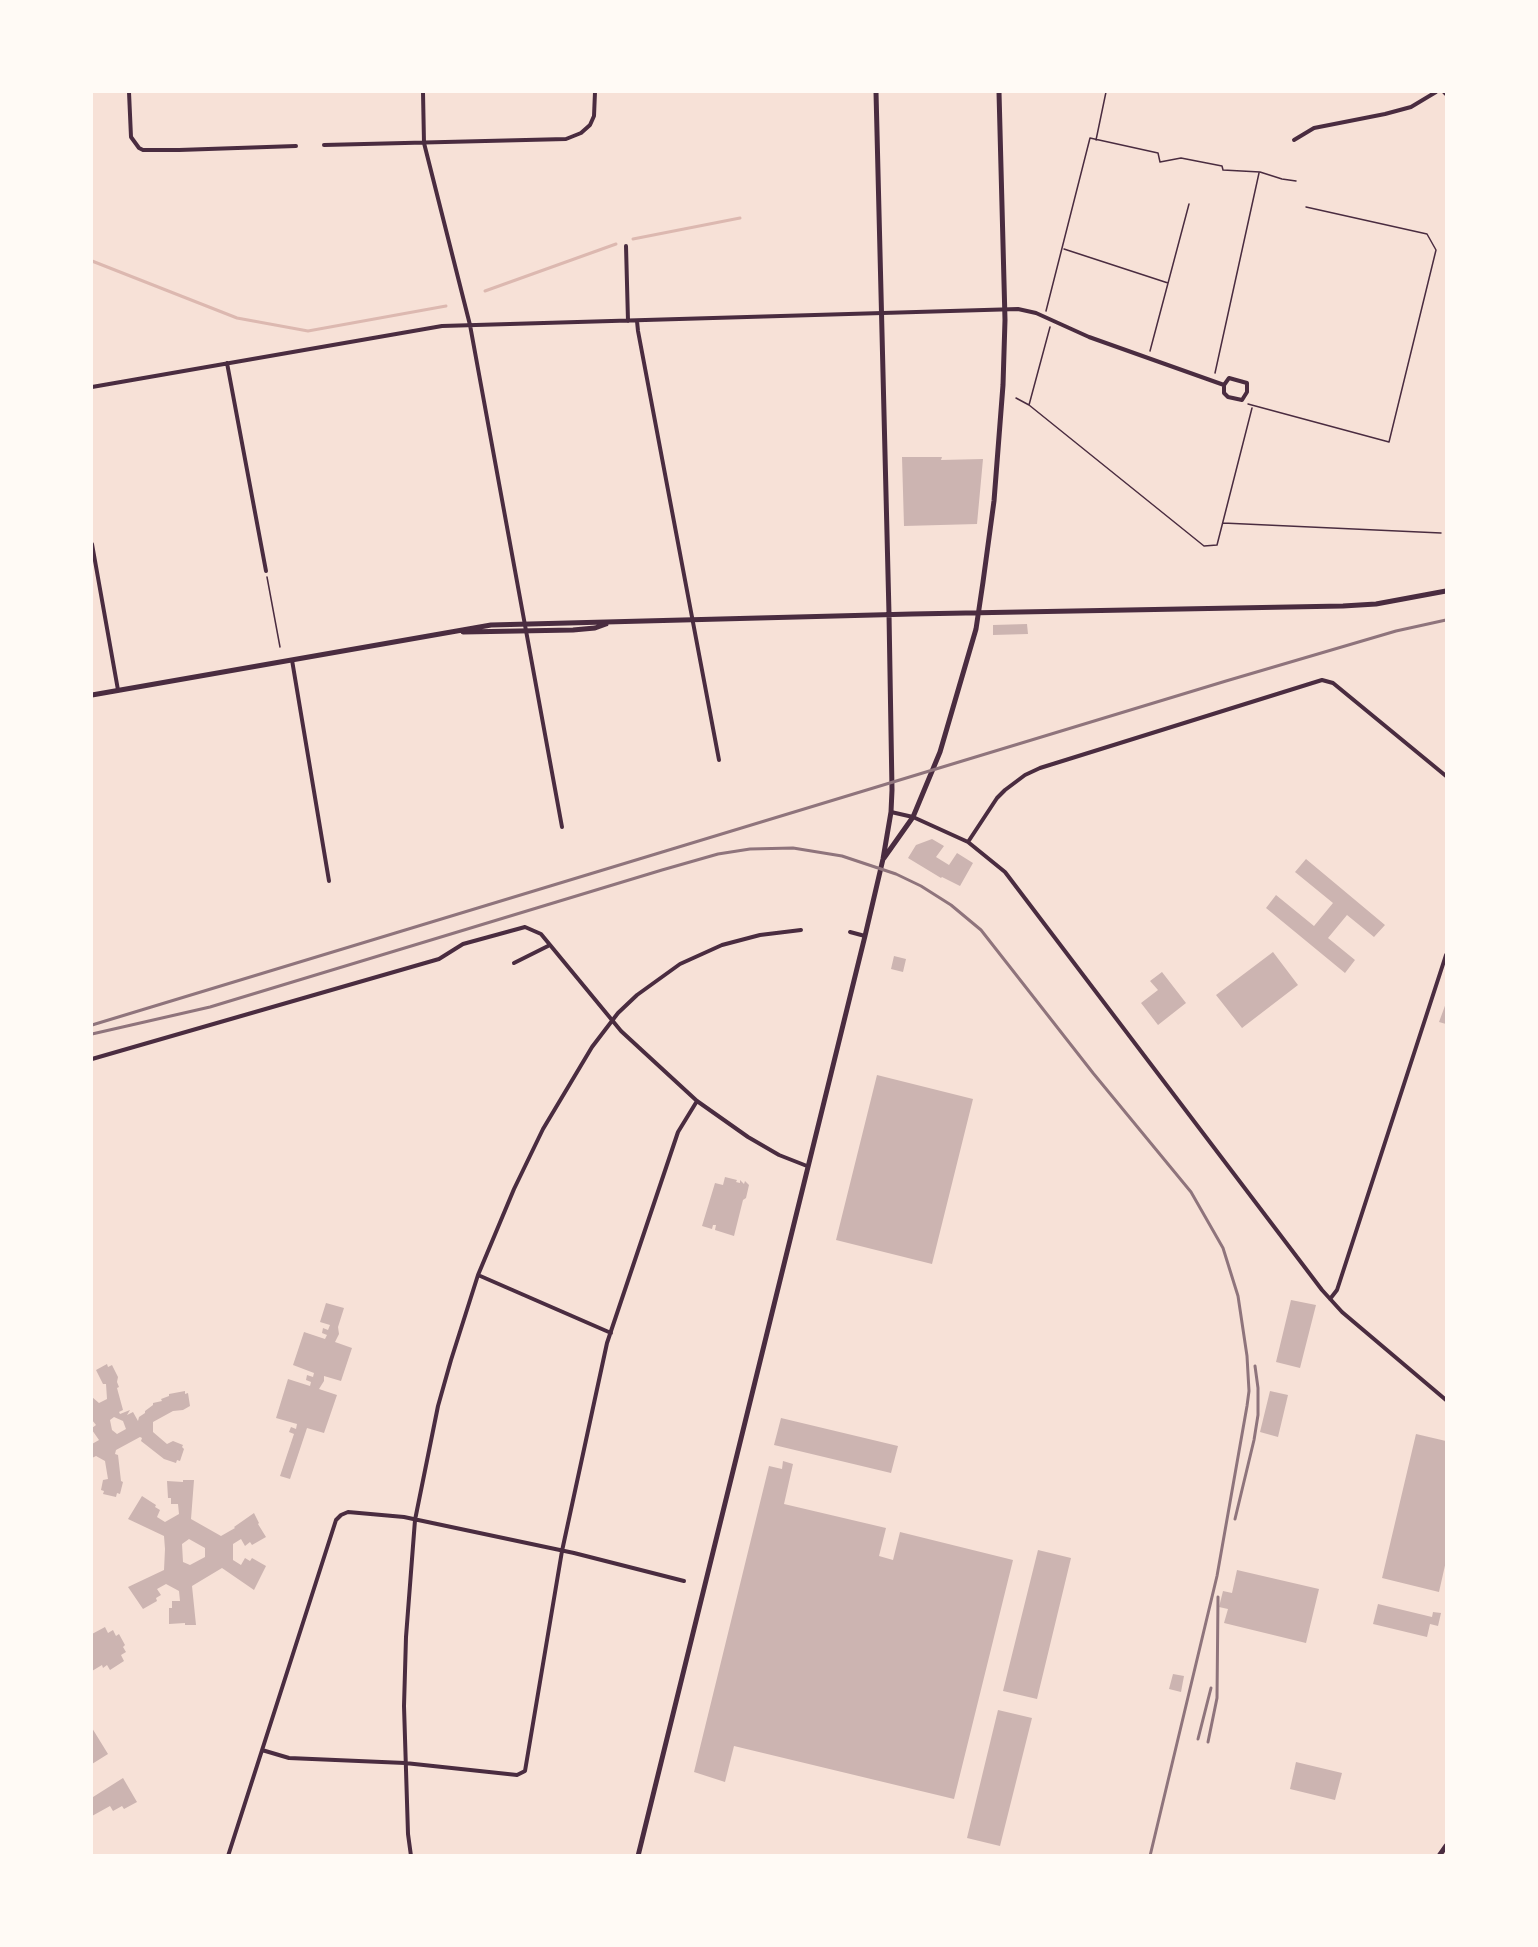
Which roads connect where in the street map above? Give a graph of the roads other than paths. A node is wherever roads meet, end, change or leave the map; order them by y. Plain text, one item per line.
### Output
1 (129, 92) edge
2 (423, 92) edge
3 (595, 92) edge
4 (876, 92) edge
5 (999, 92) edge
6 (1436, 92) edge
7 (1294, 140) dead end
8 (424, 143) junction
9 (324, 145) dead end
10 (296, 146) dead end
11 (626, 246) dead end
12 (1005, 310) junction
13 (881, 314) junction
14 (628, 321) junction
15 (637, 321) junction
16 (471, 325) junction
17 (227, 363) junction
18 (1224, 385) junction
19 (92, 387) edge
20 (92, 544) edge
21 (266, 571) road end
22 (1446, 591) edge
23 (978, 612) junction
24 (889, 614) junction
25 (692, 619) junction
26 (526, 623) junction
27 (610, 623) junction
28 (528, 630) junction
29 (462, 631) junction
30 (292, 660) junction
31 (118, 690) junction
32 (92, 695) edge
33 (719, 760) dead end
34 (1446, 776) edge
35 (891, 812) junction
36 (913, 817) junction
37 (562, 827) dead end
38 (968, 842) junction
39 (883, 859) junction
40 (329, 881) dead end
41 (801, 930) dead end
42 (850, 932) dead end
43 (865, 936) junction
44 (550, 945) junction
45 (1446, 955) edge
46 (514, 963) dead end
47 (612, 1020) junction
48 (92, 1059) edge
49 (697, 1101) junction
50 (807, 1166) junction
51 (478, 1275) junction
52 (1330, 1299) junction
53 (611, 1334) junction
54 (1446, 1400) edge
55 (415, 1520) junction
56 (562, 1551) junction
57 (684, 1581) dead end
58 (262, 1750) junction
59 (405, 1764) junction
60 (1446, 1846) edge
61 (228, 1856) edge
62 (411, 1856) edge
63 (638, 1856) edge
64 (1439, 1856) edge

1 - 10 street
2 - 8 street
3 - 8 street
4 - 13 main road
5 - 12 main road
6 - 7 street
8 - 9 street
8 - 16 street
11 - 14 street
12 - 13 street
12 - 18 street
12 - 23 main road
13 - 15 street
13 - 24 main road
14 - 15 street
14 - 16 street
15 - 25 street
16 - 17 street
16 - 26 street
17 - 19 street
17 - 21 street
18 - 18 street
20 - 31 street
22 - 23 main road
23 - 24 main road
23 - 36 main road
24 - 25 main road
24 - 35 main road
25 - 27 main road
25 - 33 street
26 - 27 main road
26 - 28 street
26 - 29 main road
27 - 28 main road
28 - 29 main road
28 - 37 street
29 - 30 main road
30 - 31 main road
30 - 40 street
31 - 32 main road
34 - 38 street
35 - 36 street
35 - 39 main road
36 - 38 street
36 - 39 main road
38 - 52 street
39 - 43 main road
41 - 47 street
42 - 43 street
43 - 50 main road
44 - 46 street
44 - 47 street
44 - 48 street
45 - 52 street
47 - 49 street
47 - 51 street
49 - 50 street
49 - 53 street
50 - 63 main road
51 - 53 street
51 - 55 street
52 - 54 street
53 - 56 street
55 - 56 street
55 - 58 street
55 - 59 street
56 - 57 street
56 - 59 street
58 - 59 street
58 - 61 street
59 - 62 street
60 - 64 main road

